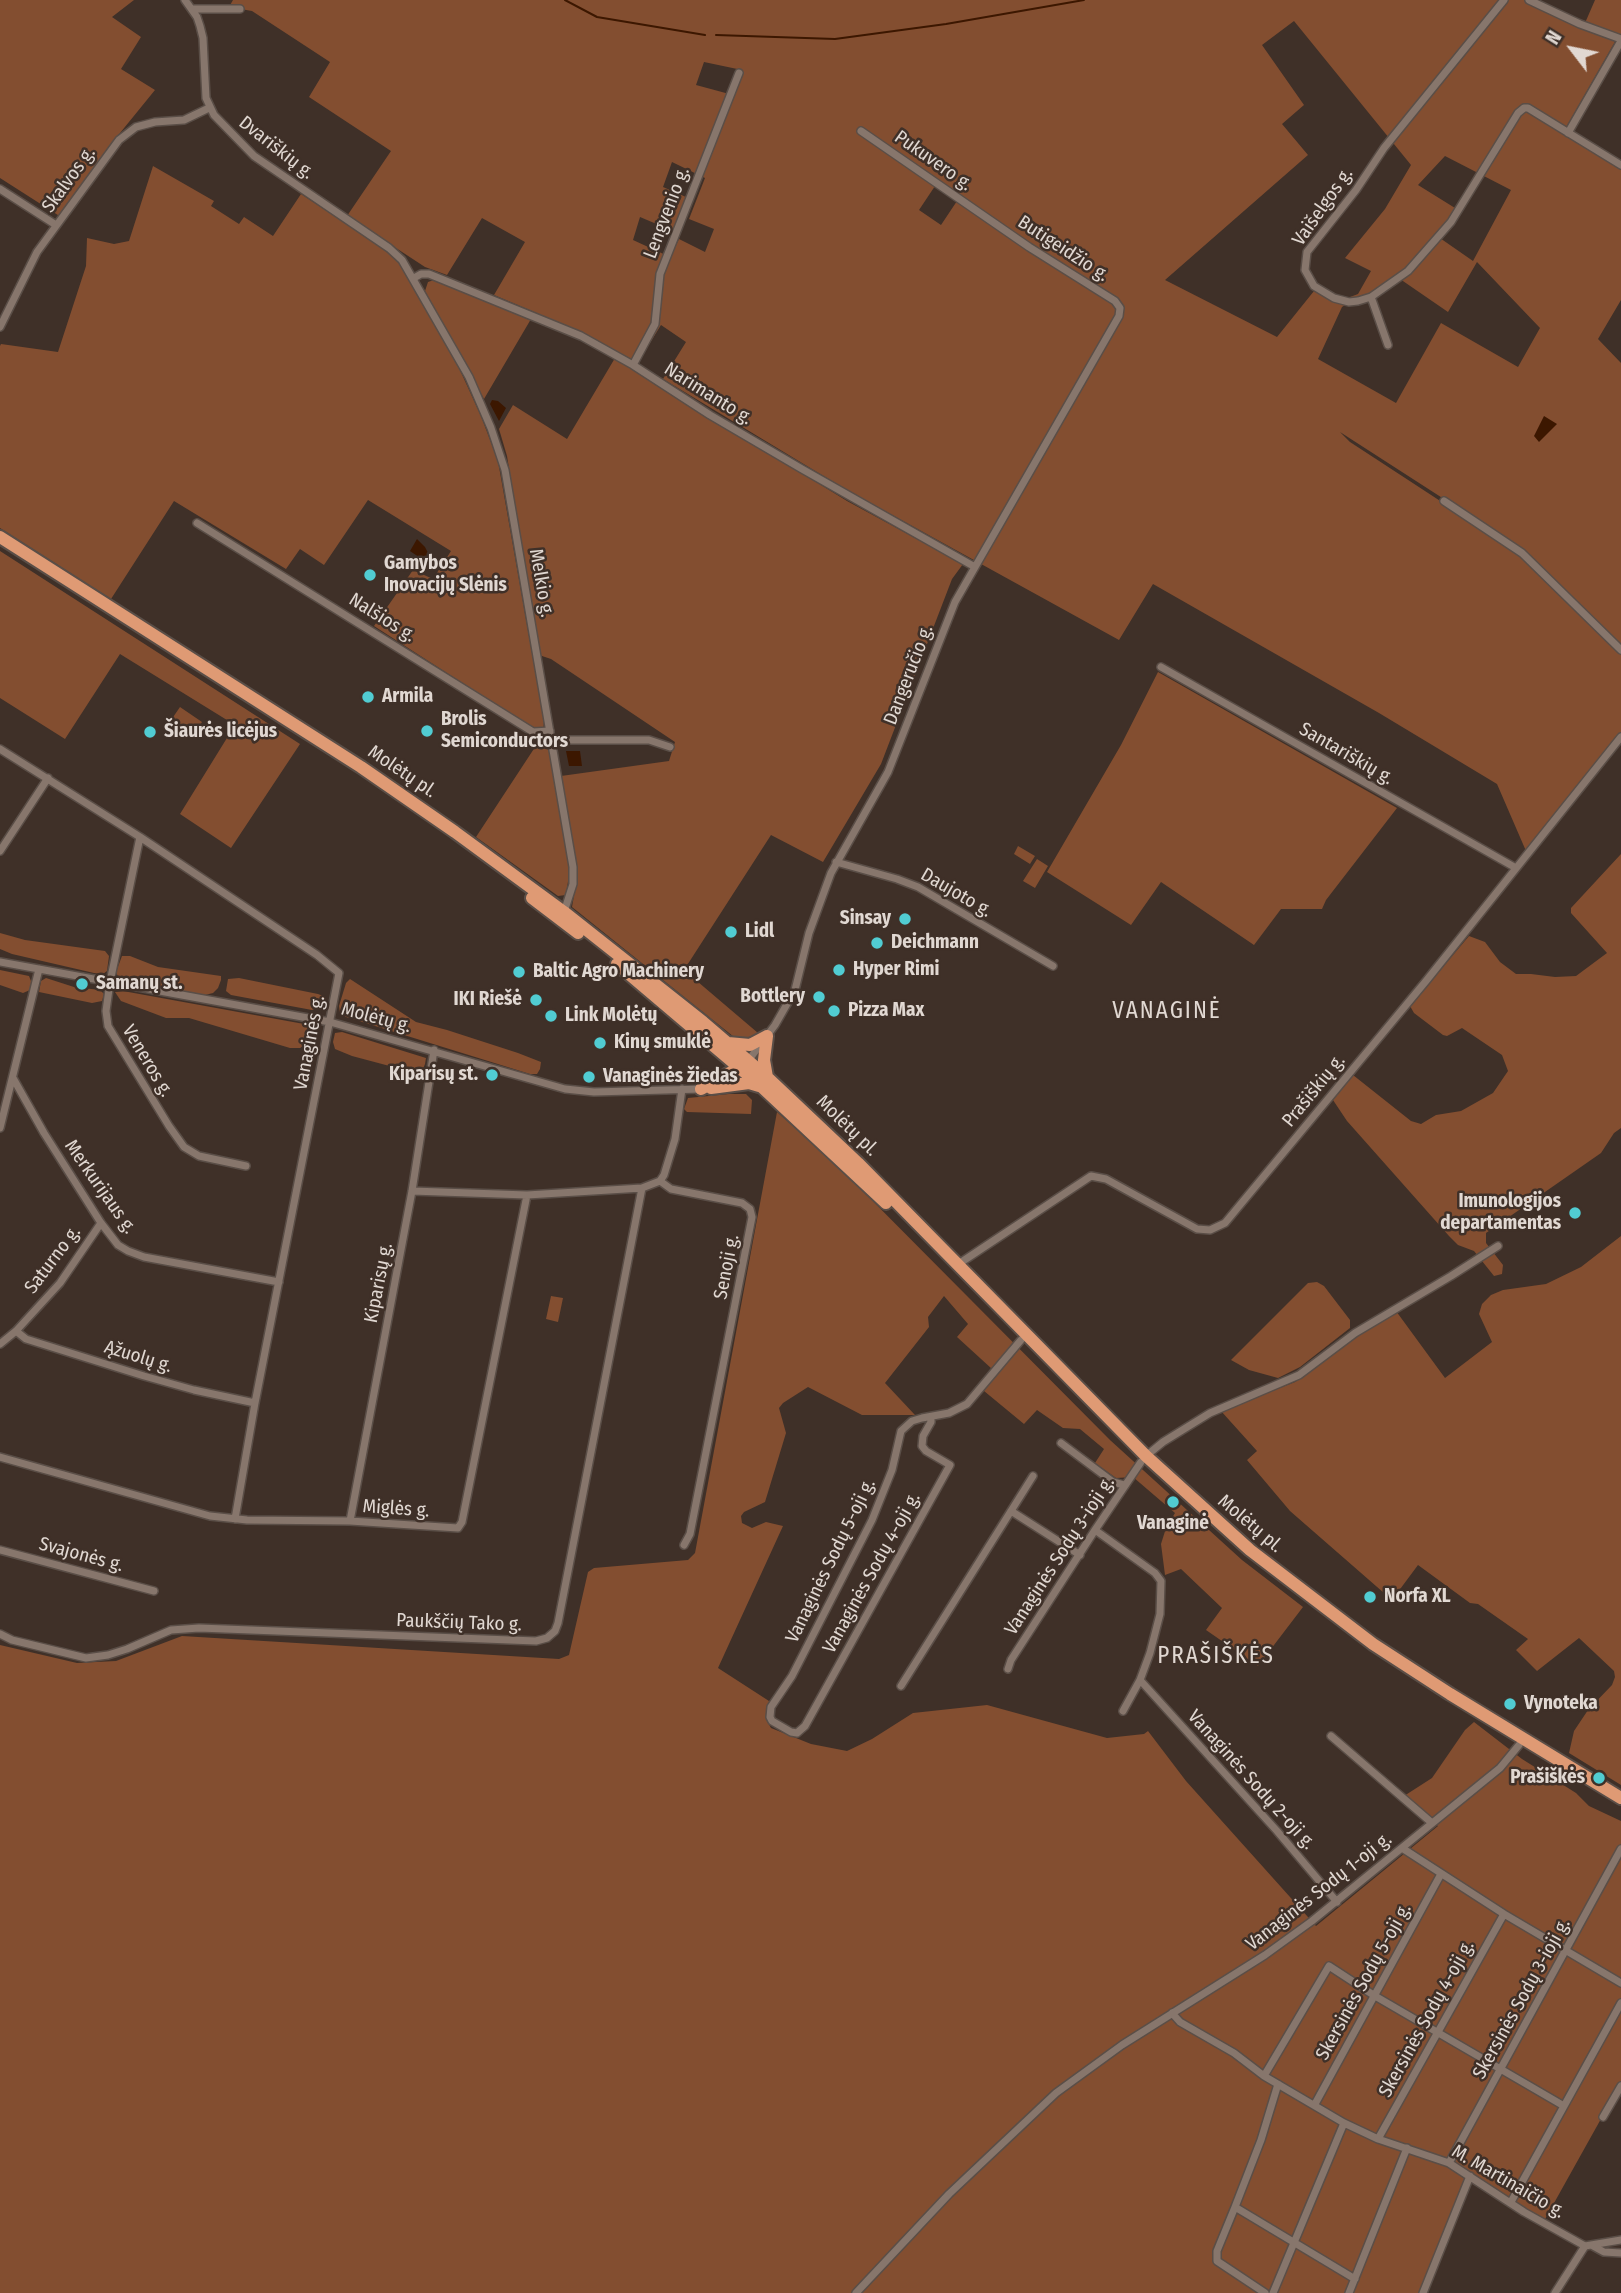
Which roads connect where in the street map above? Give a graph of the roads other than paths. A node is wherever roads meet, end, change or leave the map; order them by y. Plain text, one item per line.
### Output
1 (185, 0) edge
2 (1504, 0) edge
3 (1529, 0) edge
4 (192, 9) junction
5 (240, 9) dead end
6 (1621, 40) edge
7 (739, 72) dead end
8 (209, 108) junction
9 (861, 131) dead end
10 (1568, 133) junction
11 (1621, 165) edge
12 (0, 189) edge
13 (987, 218) joint
14 (56, 225) junction
15 (414, 278) junction
16 (1371, 298) junction
17 (1120, 308) joint
18 (0, 327) edge
19 (1388, 345) dead end
20 (633, 365) junction
21 (1444, 501) dead end
22 (197, 523) dead end
23 (0, 537) edge
24 (0, 547) edge
25 (975, 567) junction
26 (1621, 650) edge
27 (1161, 667) dead end
28 (551, 731) junction
29 (1621, 737) edge
30 (552, 740) junction
31 (670, 747) dead end
32 (0, 749) edge
33 (48, 778) junction
34 (140, 837) junction
35 (0, 851) edge
36 (836, 862) junction
37 (1516, 869) junction
38 (564, 912) junction
39 (0, 962) edge
40 (1053, 966) dead end
41 (39, 969) junction
42 (110, 982) junction
43 (330, 1021) junction
44 (767, 1037) junction
45 (725, 1047) junction
46 (435, 1050) junction
47 (744, 1062) junction
48 (13, 1078) junction
49 (763, 1078) junction
50 (720, 1082) junction
51 (701, 1088) joint
52 (682, 1089) junction
53 (0, 1128) edge
54 (246, 1166) dead end
55 (660, 1181) junction
56 (642, 1188) junction
57 (412, 1191) junction
58 (527, 1195) junction
59 (101, 1223) junction
60 (1498, 1246) dead end
61 (957, 1265) junction
62 (279, 1282) junction
63 (16, 1331) junction
64 (1021, 1340) junction
65 (0, 1344) edge
66 (255, 1403) junction
67 (931, 1417) junction
68 (1061, 1443) dead end
69 (0, 1457) edge
70 (1144, 1459) junction
71 (1033, 1476) dead end
72 (1124, 1485) junction
73 (1011, 1511) junction
74 (235, 1519) junction
75 (350, 1521) junction
76 (1095, 1530) junction
77 (684, 1545) dead end
78 (0, 1550) edge
79 (1080, 1555) junction
80 (154, 1591) dead end
81 (0, 1634) edge
82 (1008, 1669) dead end
83 (1140, 1680) junction
84 (901, 1686) dead end
85 (1123, 1711) dead end
86 (777, 1725) joint
87 (1331, 1736) dead end
88 (1519, 1745) junction
89 (1621, 1798) edge
90 (1621, 1806) edge
91 (1432, 1823) junction
92 (1402, 1848) junction
93 (1621, 1849) edge
94 (1441, 1874) junction
95 (1337, 1902) junction
96 (1504, 1914) junction
97 (1567, 1951) junction
98 (1621, 1983) edge
99 (1375, 1996) junction
100 (1621, 2003) edge
101 (1172, 2013) junction
102 (1439, 2031) junction
103 (1502, 2069) junction
104 (1264, 2076) junction
105 (1278, 2084) junction
106 (1621, 2086) edge
107 (1315, 2104) junction
108 (1564, 2106) junction
109 (1603, 2117) dead end
110 (1344, 2123) junction
111 (1378, 2139) junction
112 (1407, 2148) junction
113 (1448, 2163) junction
114 (1470, 2176) junction
115 (1511, 2202) junction
116 (1235, 2207) junction
117 (1621, 2240) edge
118 (1293, 2244) junction
119 (1589, 2246) junction
120 (1621, 2253) edge
121 (1355, 2279) junction
122 (856, 2293) edge
123 (1265, 2293) edge
124 (1273, 2293) edge
125 (1349, 2293) edge
126 (1423, 2293) edge
127 (1555, 2293) edge

1 - 4 street
2 - 16 street, Vaišelgos g.
3 - 6 street
4 - 5 street
4 - 8 street
6 - 10 street
7 - 20 street, Lengvenio g.
8 - 14 street, Skalvos g.
8 - 15 street, Dvariškių g.
9 - 13 street, Pukuvero g.
10 - 11 street
10 - 16 street
12 - 14 street
13 - 17 street, Butigeidžio g.
14 - 18 street, Skalvos g.
15 - 20 street, Narimanto g.
15 - 28 street, Melkio g.
16 - 19 street
17 - 25 street, Dangeručio g.
20 - 25 street, Narimanto g.
21 - 26 street
22 - 28 street, Nalšios g.
23 - 38 highway, Molėtų pl.
24 - 45 highway, Molėtų pl.
25 - 36 street, Dangeručio g.
27 - 37 street, Santariškių g.
28 - 30 street, Melkio g.
29 - 37 street, Prašiškių g.
30 - 31 street
30 - 38 street, Melkio g.
32 - 33 street, Vanaginės g.
33 - 34 street, Vanaginės g.
33 - 35 street
34 - 42 street, Veneros g.
34 - 43 street, Vanaginės g.
36 - 40 street, Daujoto g.
36 - 44 street, Dangeručio g.
37 - 61 street, Prašiškių g.
38 - 45 highway, Molėtų pl.
39 - 41 street, Molėtų g.
41 - 42 street, Molėtų g.
41 - 48 street
42 - 43 street, Molėtų g.
42 - 54 street, Veneros g.
43 - 46 street, Molėtų g.
43 - 62 street, Vanaginės g.
44 - 45 highway
44 - 47 street, Dangeručio g.
44 - 49 highway
45 - 47 highway, Molėtų pl.
45 - 50 highway
46 - 52 street, Molėtų g.
46 - 57 street, Kiparisų g.
47 - 49 highway
47 - 50 highway
48 - 53 street
48 - 59 street, Merkurijaus g.
49 - 50 highway
49 - 61 highway, Molėtų pl.
49 - 64 highway, Molėtų pl.
50 - 51 highway
51 - 52 street, Molėtų g.
52 - 55 street
55 - 56 street
55 - 77 street, Senoji g.
56 - 58 street
56 - 81 street, Paukščių Tako g.
57 - 58 street
57 - 75 street, Kiparisų g.
58 - 75 street, Miglės g.
59 - 62 street, Merkurijaus g.
59 - 63 street, Saturno g.
60 - 70 street, Vanaginės Sodų 3-ioji g.
61 - 70 highway, Molėtų pl.
62 - 66 street, Vanaginės g.
63 - 65 street, Saturno g.
63 - 66 street, Ąžuolų g.
64 - 67 street, Vanaginės Sodų 5-oji g.
64 - 70 highway, Molėtų pl.
66 - 74 street, Vanaginės g.
67 - 86 street, Vanaginės Sodų 5-oji g.
67 - 86 street, Vanaginės Sodų 4-oji g.
68 - 72 street
69 - 74 street, Miglės g.
70 - 72 street, Vanaginės Sodų 3-ioji g.
70 - 88 highway, Molėtų pl.
70 - 89 highway, Molėtų pl.
71 - 73 street
72 - 76 street, Vanaginės Sodų 3-ioji g.
73 - 79 street
73 - 84 street
74 - 75 street, Miglės g.
76 - 79 street, Vanaginės Sodų 3-ioji g.
76 - 83 street
78 - 80 street, Svajonės g.
79 - 82 street, Vanaginės Sodų 3-ioji g.
83 - 85 street
83 - 95 street, Vanaginės Sodų 2-oji g.
87 - 91 street
88 - 90 highway, Molėtų pl.
88 - 91 street, Vanaginės Sodų 1-oji g.
91 - 92 street, Vanaginės Sodų 1-oji g.
92 - 94 street
92 - 95 street, Vanaginės Sodų 1-oji g.
93 - 97 street, Skersinės Sodų 3-ioji g.
94 - 96 street
94 - 99 street, Skersinės Sodų 5-oji g.
95 - 101 street, Vanaginės Sodų 1-oji g.
96 - 97 street
96 - 102 street, Skersinės Sodų 4-oji g.
97 - 98 street
97 - 103 street, Skersinės Sodų 3-ioji g.
99 - 102 street
99 - 104 street
99 - 107 street, Skersinės Sodų 5-oji g.
100 - 108 street
101 - 104 street, M. Martinaičio g.
101 - 122 street, Vanaginės Sodų 1-oji g.
102 - 103 street
102 - 111 street, Skersinės Sodų 4-oji g.
103 - 108 street
103 - 113 street, Skersinės Sodų 3-ioji g.
104 - 105 street, M. Martinaičio g.
105 - 107 street, M. Martinaičio g.
105 - 116 street
106 - 109 street
107 - 110 street, M. Martinaičio g.
108 - 115 street
110 - 111 street, M. Martinaičio g.
110 - 118 street
111 - 112 street, M. Martinaičio g.
112 - 113 street, M. Martinaičio g.
112 - 121 street
113 - 114 street, M. Martinaičio g.
114 - 115 street, M. Martinaičio g.
114 - 126 street
115 - 119 street, M. Martinaičio g.
116 - 118 street
116 - 123 street
117 - 119 street
118 - 121 street
118 - 124 street
119 - 120 street, M. Martinaičio g.
119 - 127 street
121 - 125 street

